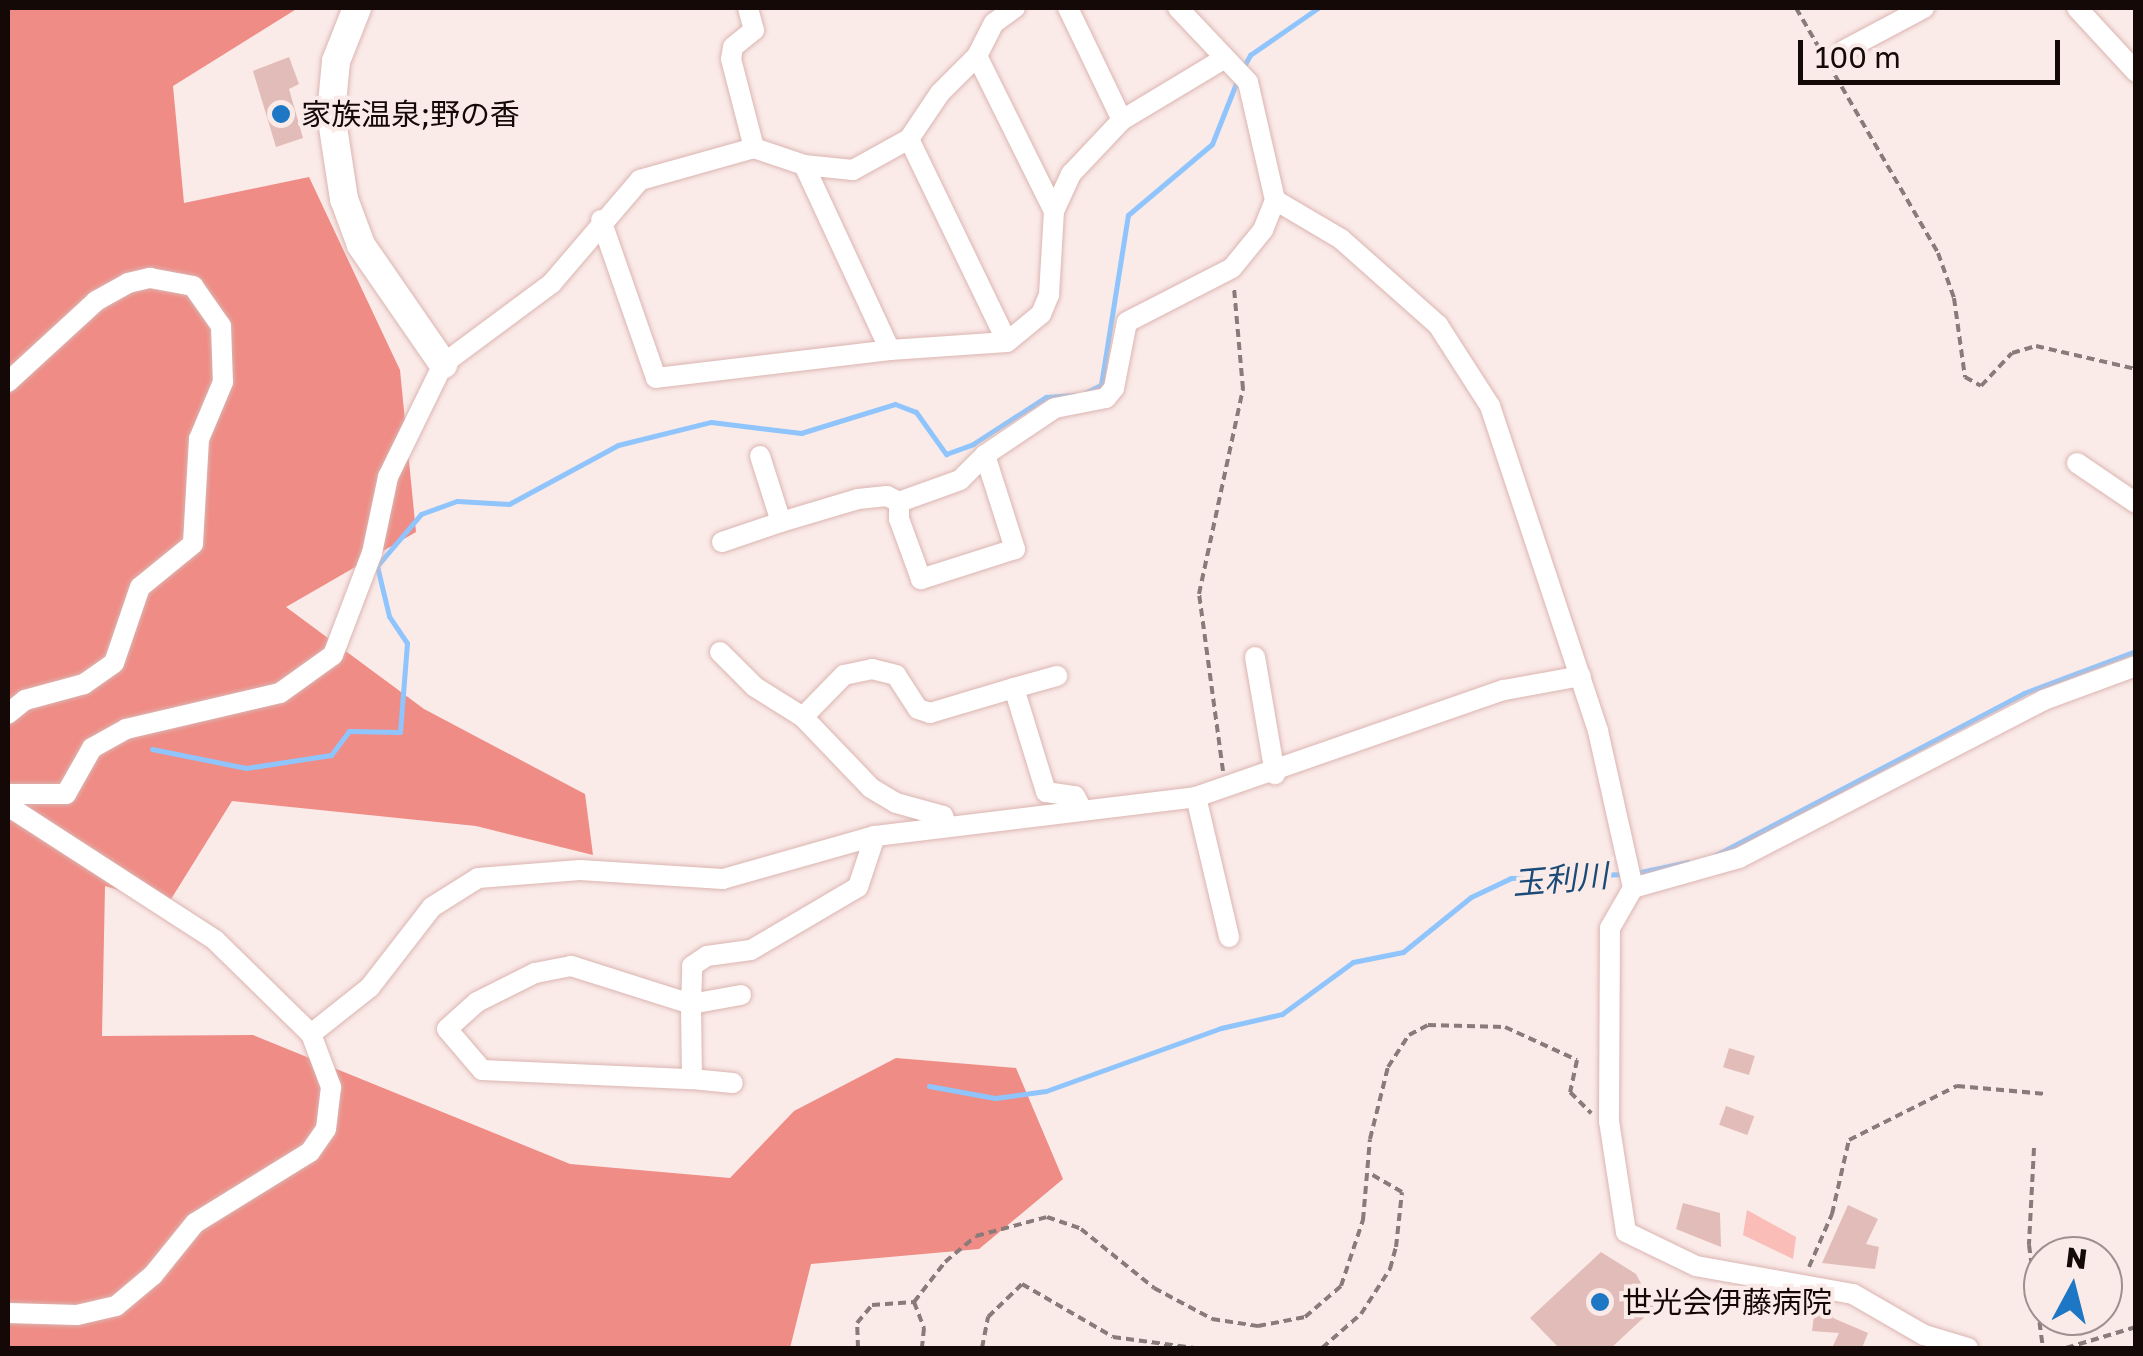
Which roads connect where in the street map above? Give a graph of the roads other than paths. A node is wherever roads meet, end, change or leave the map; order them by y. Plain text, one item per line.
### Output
1 (358, 8) edge
2 (748, 8) edge
3 (1015, 8) edge
4 (1068, 8) edge
5 (1178, 8) edge
6 (1924, 8) edge
7 (2077, 8) edge
8 (1843, 51) dead end
9 (977, 56) junction
10 (1225, 58) junction
11 (2136, 72) edge
12 (1122, 120) junction
13 (910, 139) junction
14 (754, 148) junction
15 (804, 166) junction
16 (1275, 200) junction
17 (1054, 211) junction
18 (601, 220) junction
19 (1007, 342) junction
20 (890, 350) junction
21 (443, 364) junction
22 (8, 382) edge
23 (985, 455) junction
24 (760, 456) dead end
25 (2077, 464) dead end
26 (900, 502) junction
27 (2136, 503) edge
28 (782, 522) junction
29 (722, 542) dead end
30 (720, 652) dead end
31 (1255, 657) dead end
32 (2136, 666) edge
33 (1057, 676) dead end
34 (1581, 676) junction
35 (1014, 688) junction
36 (8, 714) edge
37 (803, 718) junction
38 (1275, 774) junction
39 (8, 794) edge
40 (1196, 798) junction
41 (8, 806) edge
42 (1081, 808) junction
43 (948, 826) junction
44 (875, 836) junction
45 (1634, 888) junction
46 (1229, 937) dead end
47 (741, 995) dead end
48 (691, 1004) junction
49 (311, 1034) junction
50 (692, 1079) junction
51 (733, 1083) dead end
52 (8, 1313) edge
53 (1968, 1348) edge

1 - 21 street
2 - 14 street
3 - 9 street
4 - 12 street
5 - 10 street
6 - 8 street
7 - 11 street
9 - 13 street
9 - 17 street
10 - 12 street
10 - 16 street
12 - 17 street
13 - 15 street
13 - 19 street
14 - 15 street
14 - 18 street
15 - 20 street
16 - 23 street
16 - 34 street
17 - 19 street
18 - 20 street
18 - 21 street
19 - 20 street
21 - 39 street
22 - 36 street
23 - 26 street
23 - 26 street
24 - 28 street
25 - 27 street
26 - 28 street
28 - 29 street
30 - 37 street
31 - 38 street
32 - 45 street
33 - 35 street
34 - 38 street
34 - 45 street
35 - 37 street
35 - 42 street
37 - 43 street
38 - 40 street
40 - 42 street
40 - 46 street
41 - 49 street
42 - 43 street
43 - 44 street
44 - 48 street
44 - 49 street
45 - 53 street
47 - 48 street
48 - 50 street
48 - 50 street
49 - 52 street
50 - 51 street

